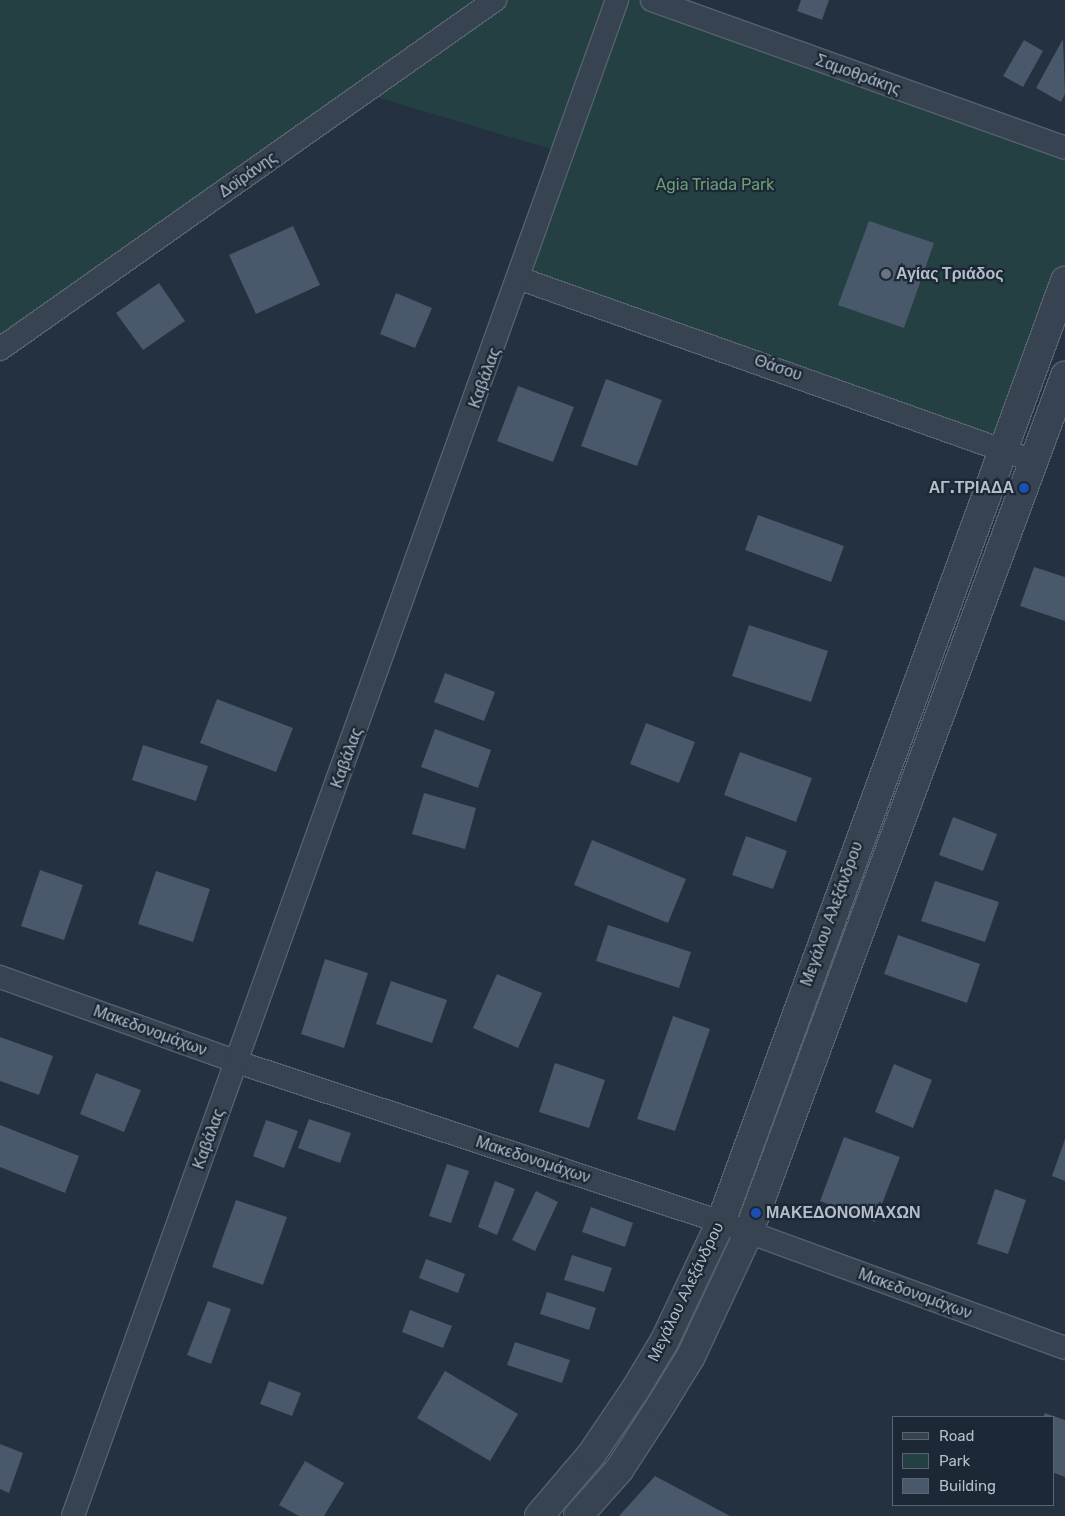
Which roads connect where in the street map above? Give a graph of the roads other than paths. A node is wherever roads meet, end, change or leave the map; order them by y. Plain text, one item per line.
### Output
1 (495, 0) edge
2 (617, 0) edge
3 (652, 0) edge
4 (1065, 148) edge
5 (521, 279) junction
6 (1064, 284) edge
7 (1055, 340) edge
8 (0, 349) edge
9 (1065, 376) edge
10 (1002, 447) junction
11 (1033, 460) junction
12 (0, 977) edge
13 (237, 1062) junction
14 (721, 1222) junction
15 (748, 1234) junction
16 (1065, 1348) edge
17 (73, 1516) edge
18 (539, 1516) edge
19 (578, 1516) edge

1 - 8 street, Δοϊράνης
2 - 5 street, Καβάλας
3 - 4 street, Σαμοθράκης
5 - 10 street, Θάσου
5 - 13 street, Καβάλας
6 - 7 street, Μεγάλου Αλεξάνδρου
7 - 10 street, Μεγάλου Αλεξάνδρου
9 - 11 street, Μεγάλου Αλεξάνδρου
10 - 11 street, Θάσου
10 - 14 street, Μεγάλου Αλεξάνδρου
11 - 15 street, Μεγάλου Αλεξάνδρου
12 - 13 street, Μακεδονομάχων
13 - 14 street, Μακεδονομάχων
13 - 17 street, Καβάλας
14 - 15 street, Μακεδονομάχων
14 - 18 street, Μεγάλου Αλεξάνδρου
15 - 16 street, Μακεδονομάχων
15 - 19 street, Μεγάλου Αλεξάνδρου

